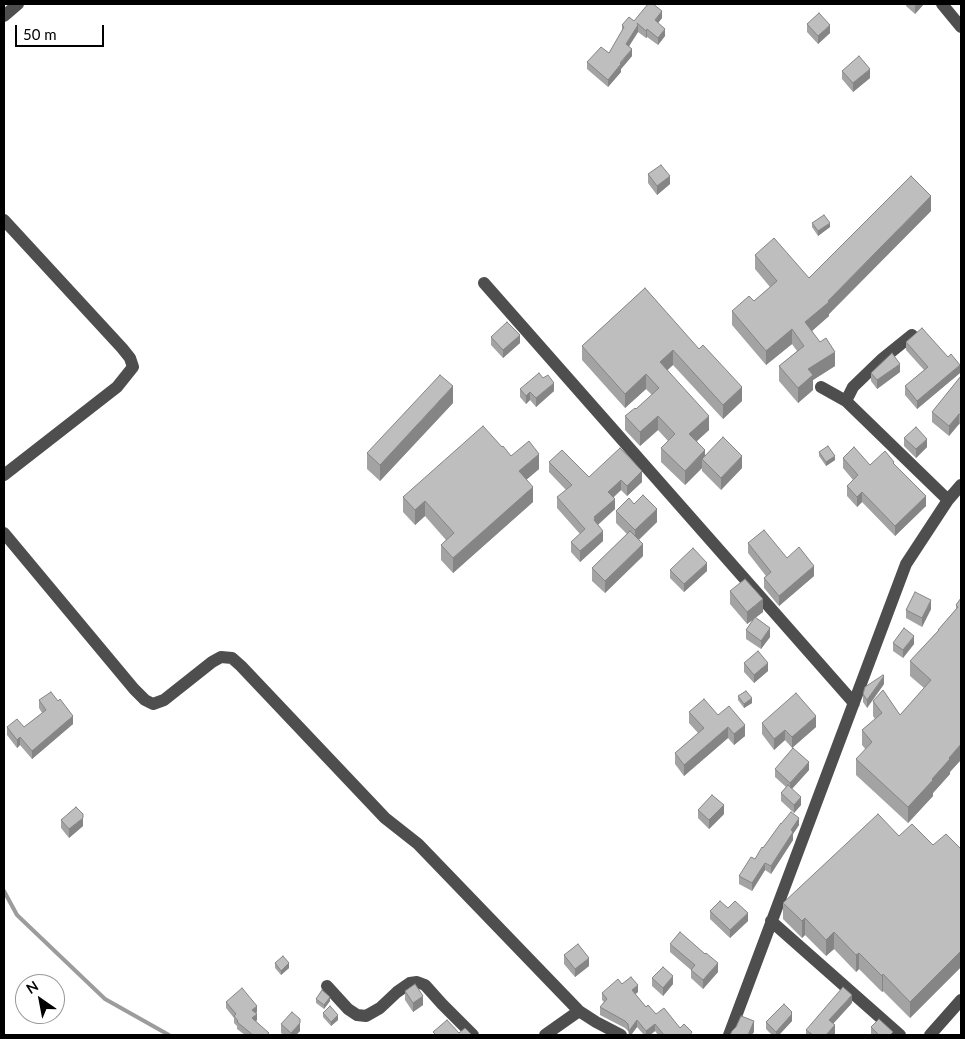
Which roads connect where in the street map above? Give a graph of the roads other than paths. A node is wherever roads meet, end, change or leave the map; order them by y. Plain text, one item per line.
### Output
1 (18, 4) edge
2 (942, 4) edge
3 (4, 16) edge
4 (961, 27) edge
5 (4, 220) edge
6 (484, 283) dead end
7 (912, 335) edge
8 (821, 387) dead end
9 (846, 401) junction
10 (4, 475) edge
11 (961, 485) edge
12 (948, 500) junction
13 (4, 533) edge
14 (854, 703) junction
15 (772, 921) junction
16 (327, 986) dead end
17 (961, 1000) edge
18 (579, 1011) junction
19 (473, 1035) edge
20 (545, 1035) edge
21 (621, 1035) edge
22 (729, 1035) edge
23 (900, 1035) edge
24 (930, 1035) edge

1 - 3 street
2 - 4 street
5 - 10 street
6 - 14 street
7 - 9 street
8 - 9 street
9 - 12 street
11 - 12 street
12 - 14 street
13 - 18 street
14 - 15 street
15 - 22 street
15 - 23 street
16 - 19 street
17 - 24 street
18 - 20 street
18 - 21 street

